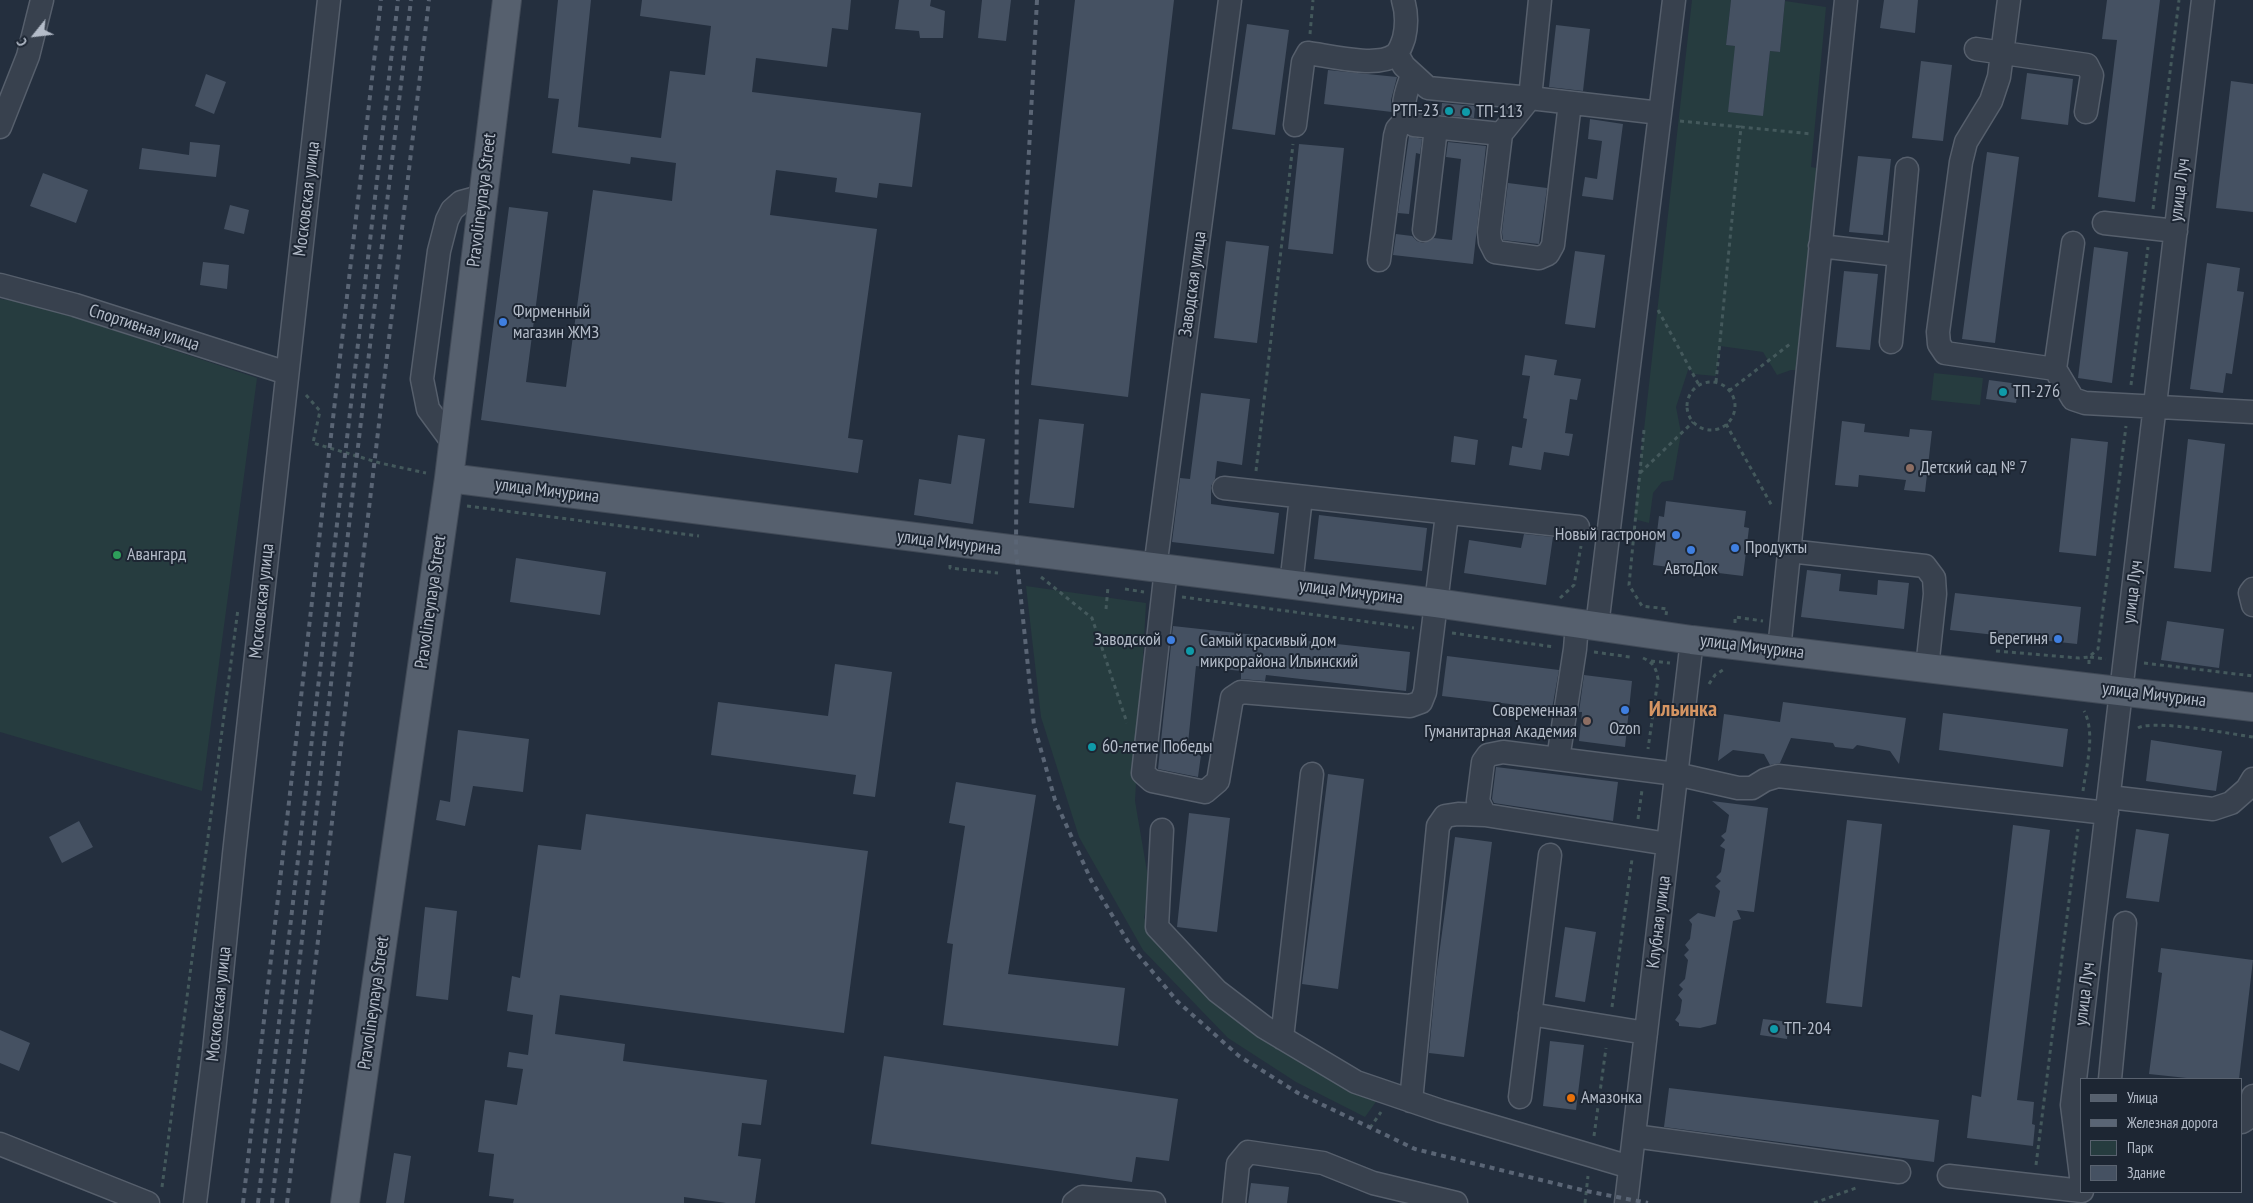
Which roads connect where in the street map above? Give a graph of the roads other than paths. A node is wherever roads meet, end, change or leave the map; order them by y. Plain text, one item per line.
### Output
1 (42, 0) edge
2 (330, 0) edge
3 (507, 0) edge
4 (1230, 0) edge
5 (1403, 0) edge
6 (1540, 0) edge
7 (1674, 0) edge
8 (1846, 0) edge
9 (2009, 0) edge
10 (2203, 0) edge
11 (1976, 49) dead end
12 (2002, 53) junction
13 (1397, 54) junction
14 (1412, 75) junction
15 (1530, 98) junction
16 (1570, 103) junction
17 (2086, 112) dead end
18 (1673, 115) junction
19 (1406, 119) junction
20 (1295, 125) road end
21 (0, 127) edge
22 (1436, 128) junction
23 (1501, 134) junction
24 (1907, 169) dead end
25 (483, 196) junction
26 (2104, 223) dead end
27 (1424, 230) dead end
28 (2176, 231) junction
29 (2073, 242) dead end
30 (1820, 246) junction
31 (1899, 255) junction
32 (1379, 260) dead end
33 (0, 285) edge
34 (1891, 342) dead end
35 (2056, 368) junction
36 (287, 373) junction
37 (2155, 408) junction
38 (2253, 412) edge
39 (453, 443) junction
40 (448, 478) junction
41 (1224, 488) dead end
42 (1301, 497) junction
43 (1447, 514) junction
44 (1580, 532) road end
45 (1789, 551) junction
46 (1161, 577) junction
47 (1292, 585) junction
48 (2253, 589) edge
49 (1436, 603) junction
50 (2253, 605) edge
51 (1583, 633) junction
52 (1692, 640) junction
53 (1779, 650) junction
54 (1927, 668) junction
55 (2121, 691) junction
56 (2253, 702) edge
57 (1558, 759) junction
58 (1312, 774) dead end
59 (1676, 774) junction
60 (2253, 779) edge
61 (2231, 803) junction
62 (2108, 805) junction
63 (2253, 807) edge
64 (1485, 816) junction
65 (1162, 830) dead end
66 (1668, 844) junction
67 (1550, 855) dead end
68 (2125, 924) dead end
69 (1530, 1014) junction
70 (1646, 1033) junction
71 (1282, 1038) junction
72 (2110, 1078) edge
73 (2253, 1096) edge
74 (1520, 1097) dead end
75 (1411, 1101) junction
76 (2077, 1104) edge
77 (2243, 1121) edge
78 (1634, 1136) junction
79 (0, 1144) edge
80 (2080, 1152) edge
81 (1630, 1167) junction
82 (1899, 1172) dead end
83 (1949, 1176) dead end
84 (2080, 1192) edge
85 (1373, 1193) edge
86 (155, 1198) edge
87 (195, 1203) edge
88 (345, 1203) edge
89 (1074, 1203) edge
90 (1154, 1203) edge
91 (1234, 1203) edge
92 (1456, 1203) edge
93 (1626, 1203) edge

1 - 21 street
2 - 36 street, Московская улица
3 - 25 main road, Pravolineynaya Street
4 - 46 street, Заводская улица
5 - 13 street
6 - 15 street
7 - 18 street
8 - 30 street
9 - 12 street
10 - 28 street, улица Луч
11 - 12 street
12 - 17 street
12 - 35 street
13 - 14 street
13 - 20 street
14 - 15 street
14 - 19 street
15 - 16 street
15 - 23 street
16 - 18 street
16 - 23 street
18 - 51 street
19 - 22 street
19 - 32 street
22 - 23 street
22 - 27 street
24 - 31 street
25 - 39 main road, Pravolineynaya Street
25 - 39 street
26 - 28 street
28 - 37 street, улица Луч
29 - 35 street
30 - 31 street
30 - 45 street
31 - 34 street
33 - 36 street, Спортивная улица
35 - 37 street
36 - 87 street, Московская улица
37 - 38 street
37 - 55 street, улица Луч
39 - 40 main road, Pravolineynaya Street
40 - 46 main road, улица Мичурина
40 - 88 main road, Pravolineynaya Street
41 - 42 street
42 - 43 street
42 - 47 street
43 - 44 street
43 - 49 street
45 - 53 street
45 - 54 street
46 - 47 main road, улица Мичурина
46 - 49 street, Заводская улица
47 - 49 main road, улица Мичурина
48 - 50 street
49 - 51 main road, улица Мичурина
51 - 52 main road, улица Мичурина
51 - 57 street
52 - 53 main road, улица Мичурина
52 - 59 street, Клубная улица
53 - 54 main road, улица Мичурина
54 - 55 main road, улица Мичурина
55 - 56 main road, улица Мичурина
55 - 62 street, улица Луч
57 - 59 street
57 - 64 street
58 - 71 street
59 - 62 street
59 - 66 street, Клубная улица
60 - 61 street
61 - 62 street
61 - 63 street
62 - 76 street, улица Луч
64 - 66 street
64 - 75 street
65 - 71 street
66 - 70 street, Клубная улица
67 - 69 street
68 - 72 street
69 - 70 street
69 - 74 street
70 - 78 street, Клубная улица
71 - 75 street
73 - 77 street
75 - 81 street
76 - 80 street, улица Луч
78 - 81 street, Клубная улица
78 - 82 street
79 - 86 street
81 - 93 street, Клубная улица
83 - 84 street
85 - 91 street
85 - 92 street
89 - 90 street

